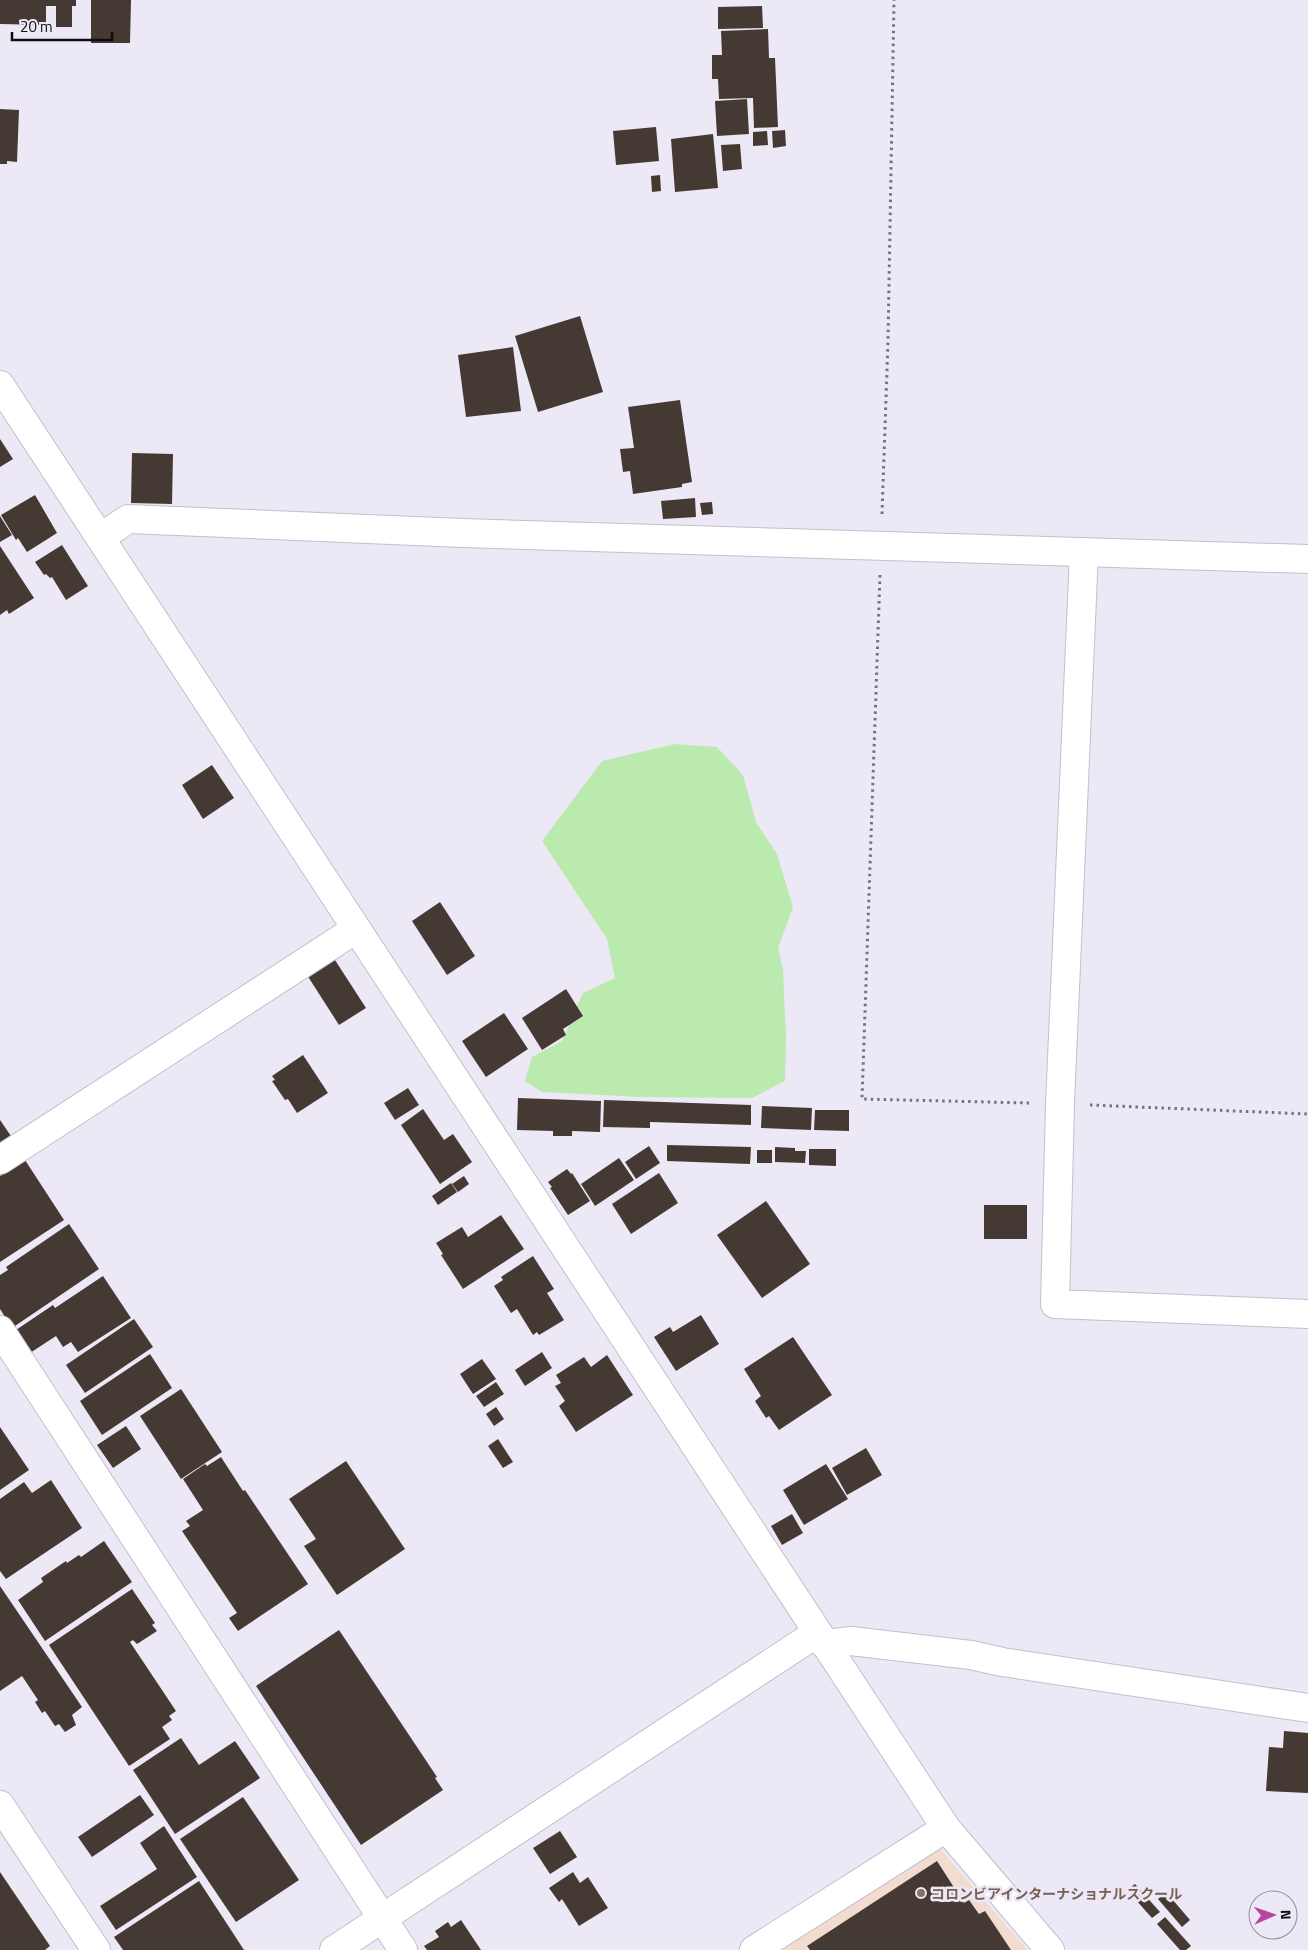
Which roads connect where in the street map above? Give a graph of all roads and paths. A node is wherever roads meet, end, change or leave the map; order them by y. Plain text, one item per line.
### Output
1 (894, 0) edge
2 (0, 385) edge
3 (101, 537) junction
4 (881, 545) junction
5 (1084, 552) junction
6 (1308, 558) edge
7 (356, 929) junction
8 (1060, 1104) junction
9 (1308, 1114) edge
10 (0, 1160) edge
11 (1308, 1314) edge
12 (0, 1330) edge
13 (821, 1638) junction
14 (1308, 1708) edge
15 (0, 1805) edge
16 (946, 1828) junction
17 (382, 1919) junction
18 (96, 1950) edge
19 (334, 1950) edge
20 (403, 1950) edge
21 (754, 1950) edge
22 (1050, 1950) edge

1 - 4 path
2 - 3 street
3 - 4 street
3 - 7 street
4 - 5 street
4 - 8 path
5 - 6 street
5 - 8 street
7 - 10 street
7 - 13 street
8 - 9 path
8 - 11 street
12 - 17 street
13 - 14 street
13 - 16 street
13 - 17 street
15 - 18 street
16 - 21 street
16 - 22 street
17 - 19 street
17 - 20 street

